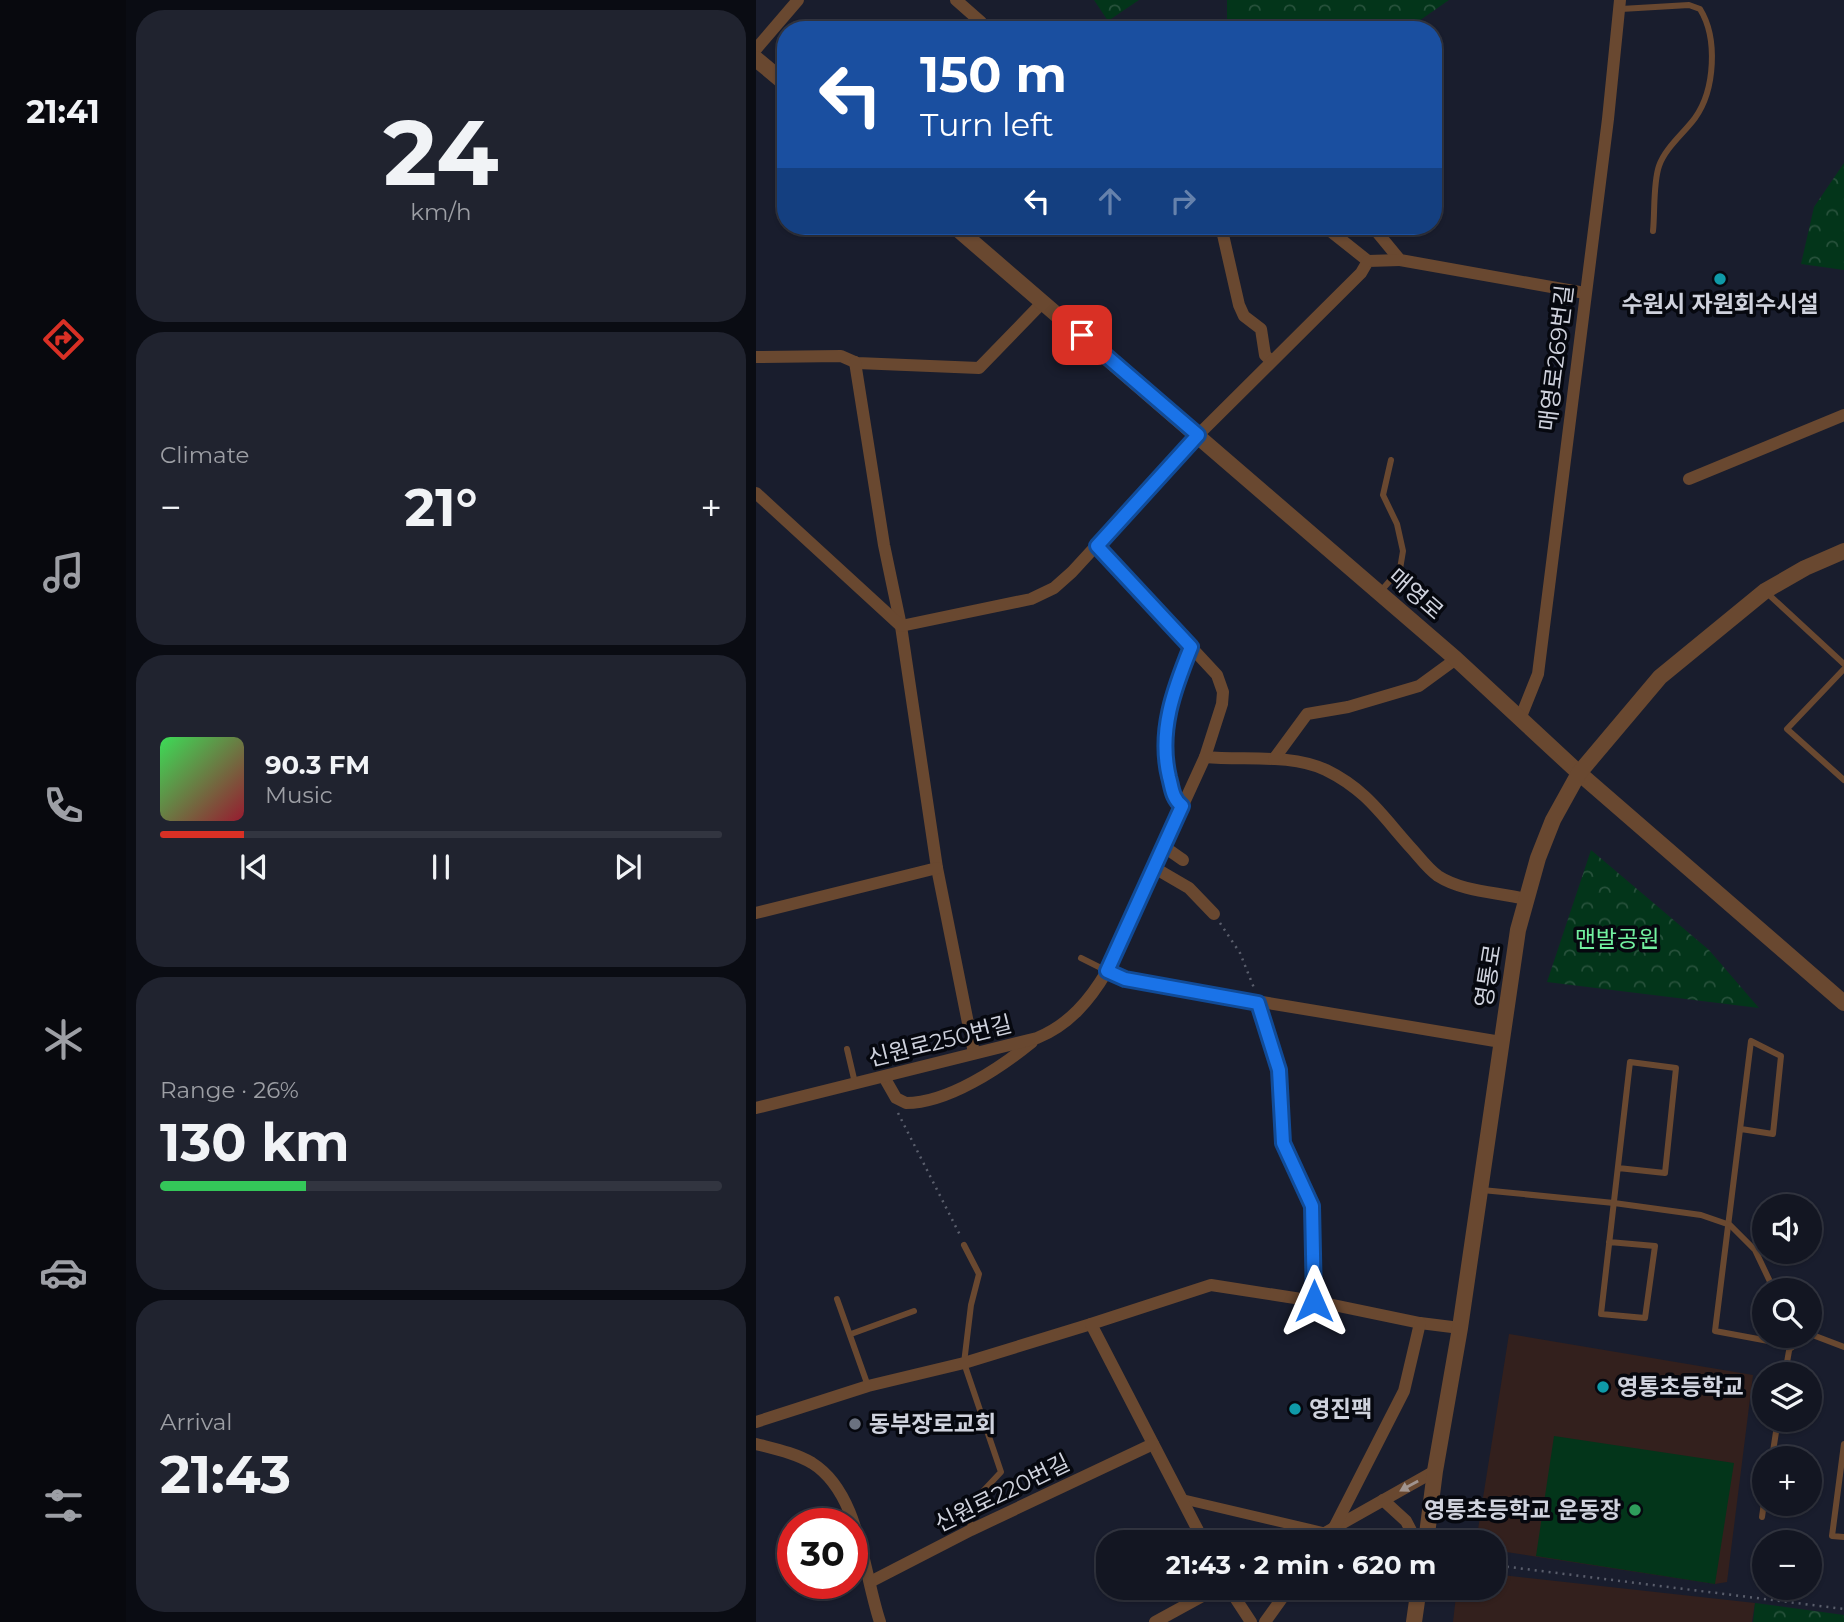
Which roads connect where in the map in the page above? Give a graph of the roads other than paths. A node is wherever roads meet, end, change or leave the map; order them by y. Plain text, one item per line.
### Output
1 (797, 0) edge
2 (956, 0) edge
3 (1620, 5) edge
4 (779, 21) edge
5 (980, 21) edge
6 (777, 24) edge
7 (756, 49) edge
8 (756, 59) edge
9 (777, 76) edge
10 (1653, 231) dead end
11 (965, 235) edge
12 (1223, 235) edge
13 (1335, 235) edge
14 (1380, 235) edge
15 (1401, 260) junction
16 (1368, 261) junction
17 (1585, 293) junction
18 (1043, 302) junction
19 (756, 357) edge
20 (1272, 361) junction
21 (855, 362) junction
22 (1844, 415) edge
23 (1198, 435) junction
24 (1391, 460) dead end
25 (1689, 479) dead end
26 (756, 493) edge
27 (1097, 546) junction
28 (1844, 551) edge
29 (1765, 591) junction
30 (1380, 593) junction
31 (901, 626) junction
32 (1191, 647) junction
33 (1456, 659) junction
34 (1844, 667) edge
35 (1520, 719) junction
36 (1205, 757) junction
37 (1274, 759) junction
38 (1578, 773) junction
39 (1844, 780) edge
40 (1182, 806) junction
41 (1163, 846) junction
42 (1183, 860) dead end
43 (1153, 867) junction
44 (937, 868) junction
45 (1525, 899) junction
46 (756, 913) edge
47 (1214, 914) road end
48 (1082, 958) dead end
49 (1107, 971) junction
50 (1258, 1003) junction
51 (1844, 1003) edge
52 (1037, 1038) junction
53 (1501, 1042) junction
54 (847, 1049) dead end
55 (974, 1053) junction
56 (884, 1077) junction
57 (855, 1083) junction
58 (756, 1108) edge
59 (1741, 1129) junction
60 (1618, 1168) junction
61 (1480, 1190) junction
62 (1614, 1203) junction
63 (1730, 1225) junction
64 (1609, 1241) junction
65 (964, 1245) road end
66 (1768, 1278) edge
67 (837, 1299) dead end
68 (1314, 1301) junction
69 (914, 1311) dead end
70 (1420, 1323) junction
71 (1091, 1324) junction
72 (1460, 1328) junction
73 (851, 1334) junction
74 (1752, 1335) edge
75 (1822, 1339) edge
76 (1844, 1347) edge
77 (964, 1363) junction
78 (868, 1386) junction
79 (756, 1422) edge
80 (756, 1444) edge
81 (1153, 1444) junction
82 (1844, 1444) edge
83 (1435, 1471) junction
84 (1182, 1499) junction
85 (1383, 1500) junction
86 (971, 1530) junction
87 (1198, 1530) edge
88 (1312, 1530) edge
89 (1331, 1530) edge
90 (1335, 1530) edge
91 (1411, 1530) edge
92 (1428, 1530) edge
93 (1844, 1537) edge
94 (870, 1582) junction
95 (1195, 1600) edge
96 (1237, 1600) edge
97 (1281, 1600) edge
98 (1417, 1600) edge
99 (880, 1622) edge
100 (1155, 1622) edge
101 (1251, 1622) edge
102 (1265, 1622) edge
103 (1414, 1622) edge

1 - 4 street
2 - 5 street
3 - 10 lane
3 - 17 street, 매영로269번길
6 - 7 street
8 - 9 street
11 - 18 street, 매영로
12 - 20 street
13 - 16 street
14 - 15 street
15 - 16 street
15 - 17 street
16 - 20 street
17 - 35 street, 매영로269번길
18 - 21 street
18 - 23 street, 매영로
19 - 21 street
20 - 23 street
21 - 31 street
22 - 25 street
23 - 27 street
23 - 30 street, 매영로
24 - 30 lane
26 - 31 street
27 - 31 street
27 - 32 street
28 - 29 street, 영통로
29 - 34 lane
29 - 38 street, 영통로
30 - 33 street, 매영로
31 - 44 street
32 - 36 street, 신원로250번길
32 - 40 street
33 - 35 street, 매영로
33 - 37 street
34 - 39 lane
35 - 38 street, 매영로
36 - 37 street
36 - 40 street, 신원로250번길
37 - 45 street
38 - 45 street, 영통로
38 - 51 street, 매영로
40 - 41 street, 신원로250번길
41 - 42 street
41 - 43 street, 신원로250번길
43 - 47 street
43 - 49 street, 신원로250번길
44 - 46 street
44 - 55 street
45 - 53 street, 영통로
48 - 49 lane
49 - 50 street
49 - 52 street, 신원로250번길
50 - 53 street
50 - 68 street
52 - 55 street, 신원로250번길
52 - 56 street
53 - 61 street, 영통로
54 - 57 lane
55 - 56 street, 신원로250번길
56 - 57 street, 신원로250번길
57 - 58 street, 신원로250번길
59 - 59 lane
59 - 63 lane
60 - 60 lane
60 - 62 lane
61 - 62 lane
61 - 72 street, 영통로
62 - 63 lane
62 - 64 lane
63 - 66 lane
63 - 74 lane
64 - 64 lane
65 - 77 lane
67 - 73 lane
68 - 70 street
68 - 71 street
69 - 73 lane
70 - 72 street
70 - 89 street
71 - 77 street
71 - 81 street
72 - 83 street, 영통로
73 - 78 lane
75 - 76 lane
77 - 78 street
77 - 86 lane
78 - 79 street
80 - 94 street
81 - 84 street
81 - 86 street, 신원로220번길
82 - 93 lane
83 -> 85 street
83 - 92 street, 영통로
84 - 87 street
84 - 88 street
85 - 90 street
85 - 91 street
86 - 94 street, 신원로220번길
94 - 99 street
95 - 100 street
96 - 101 street
97 - 102 street
98 - 103 street

